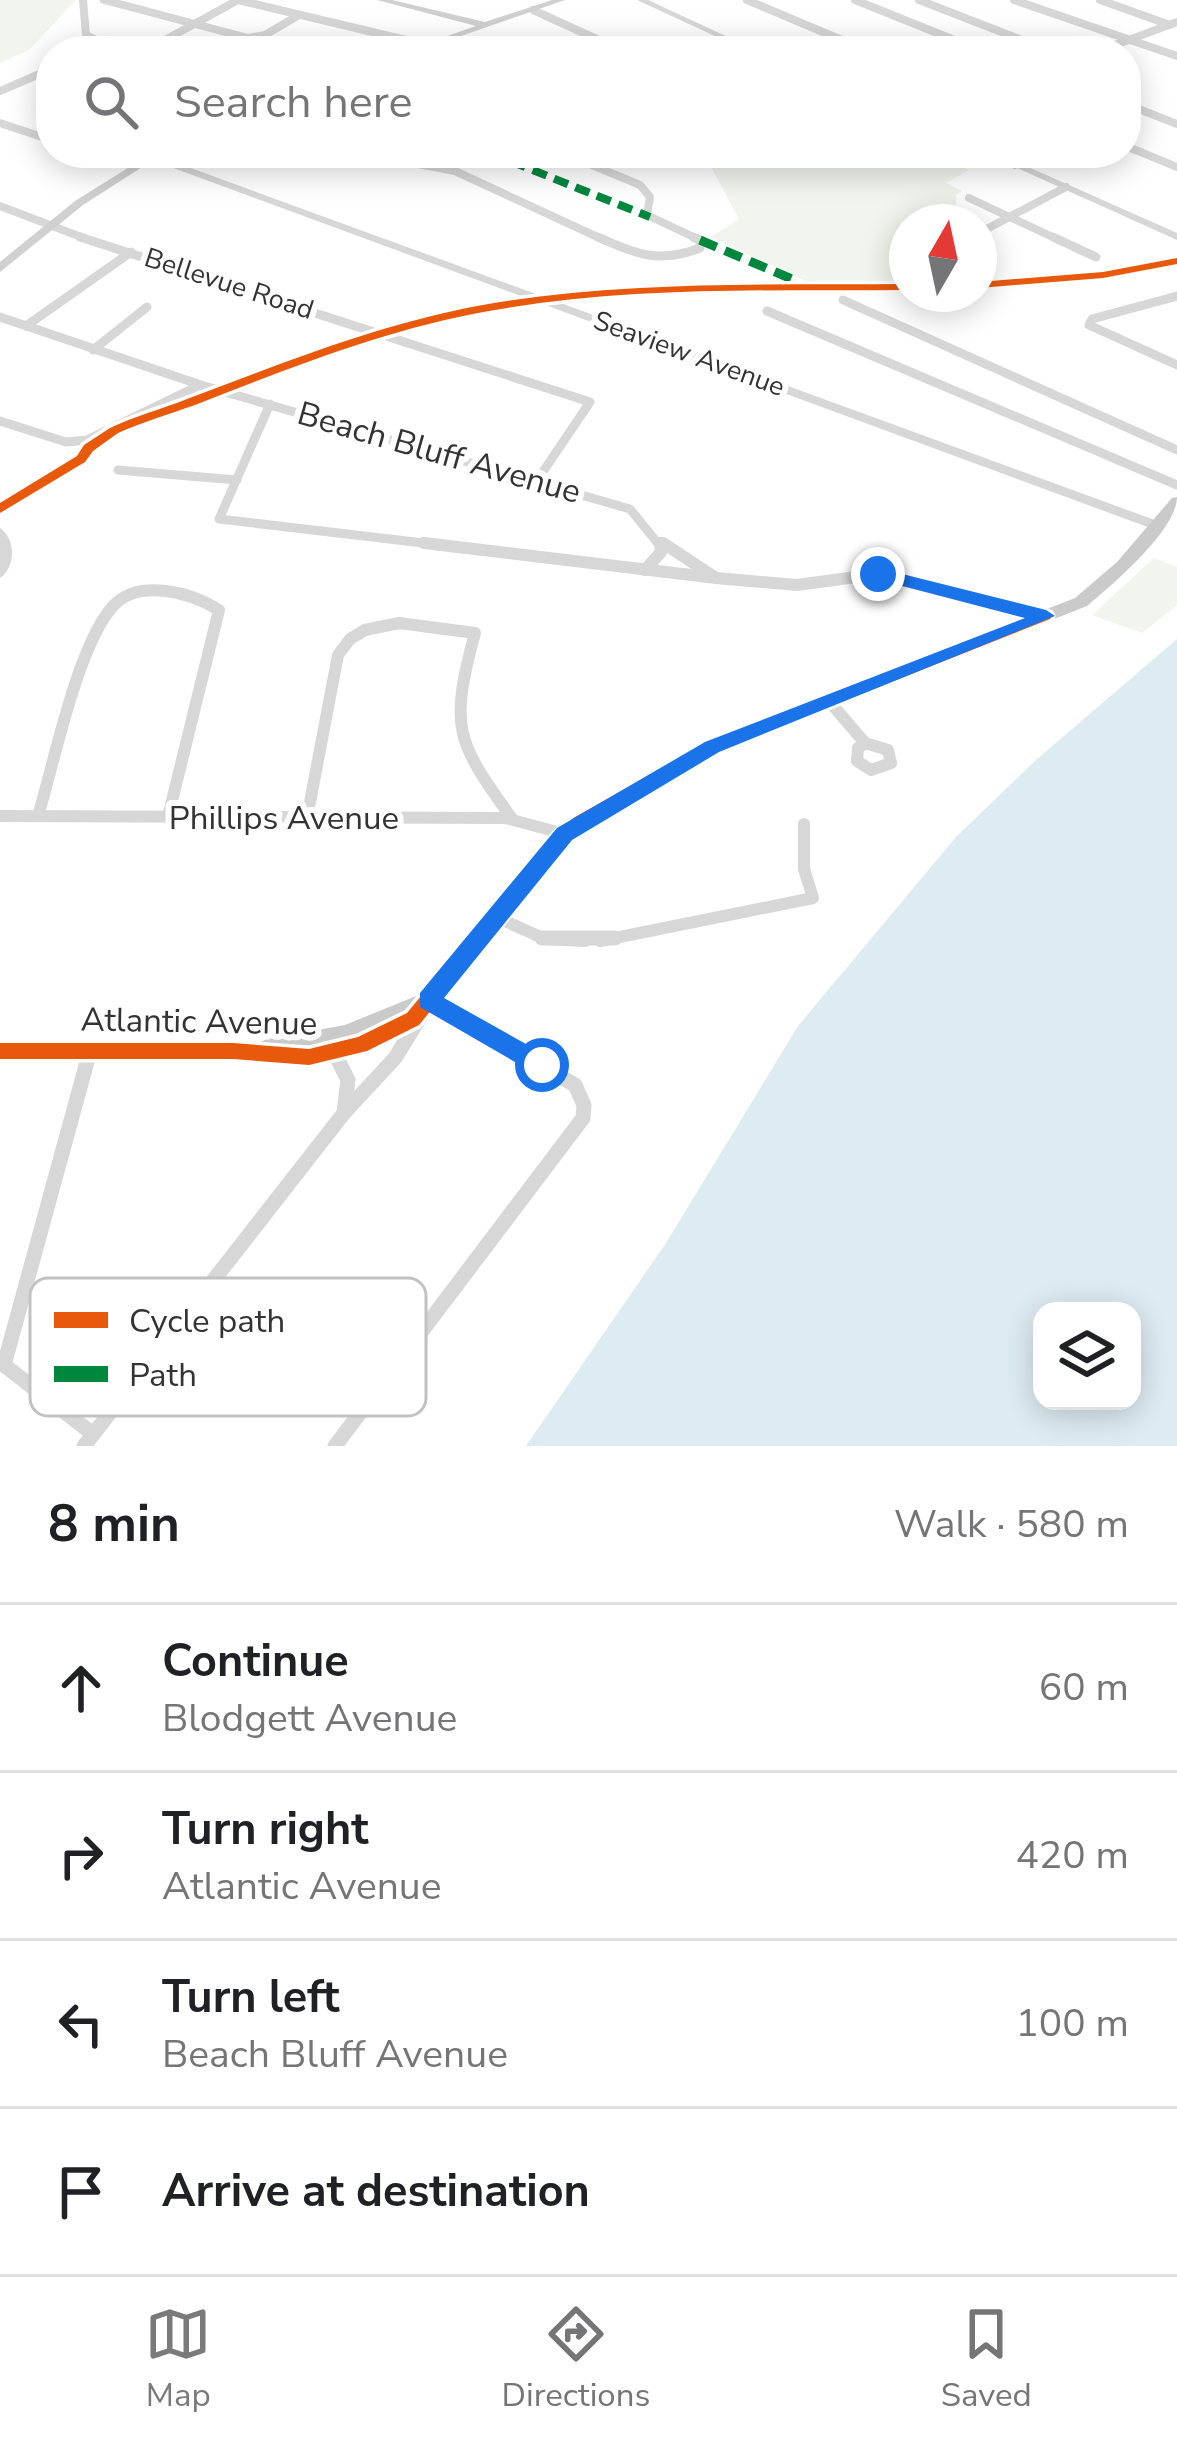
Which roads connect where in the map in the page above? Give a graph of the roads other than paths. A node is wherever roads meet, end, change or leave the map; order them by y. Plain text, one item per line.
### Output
1 (82, 0) edge
2 (104, 0) edge
3 (238, 0) edge
4 (381, 0) edge
5 (416, 0) edge
6 (561, 0) edge
7 (640, 0) edge
8 (747, 0) edge
9 (855, 0) edge
10 (919, 0) edge
11 (1014, 0) edge
12 (1100, 0) edge
13 (533, 10) junction
14 (299, 14) junction
15 (461, 17) junction
16 (195, 23) junction
17 (1174, 23) edge
18 (484, 25) junction
19 (88, 36) edge
20 (172, 36) edge
21 (246, 36) edge
22 (258, 36) edge
23 (390, 36) edge
24 (453, 36) edge
25 (590, 36) edge
26 (720, 36) edge
27 (832, 36) edge
28 (945, 36) edge
29 (1011, 36) edge
30 (1118, 36) edge
31 (1140, 36) edge
32 (1141, 44) edge
33 (1177, 56) edge
34 (36, 75) edge
35 (32, 77) junction
36 (36, 78) edge
37 (0, 91) edge
38 (1141, 110) edge
39 (0, 123) edge
40 (1177, 124) edge
41 (36, 135) edge
42 (1141, 152) edge
43 (1177, 167) edge
44 (134, 168) edge
45 (191, 168) edge
46 (432, 168) edge
47 (597, 168) edge
48 (1023, 168) edge
49 (1066, 188) junction
50 (969, 198) dead end
51 (0, 206) edge
52 (1008, 218) junction
53 (997, 224) edge
54 (50, 226) junction
55 (1177, 237) edge
56 (131, 252) junction
57 (1096, 257) dead end
58 (0, 268) edge
59 (1173, 300) edge
60 (843, 301) dead end
61 (147, 308) dead end
62 (767, 311) dead end
63 (0, 316) edge
64 (26, 326) junction
65 (93, 350) junction
66 (1177, 365) edge
67 (201, 385) junction
68 (270, 404) junction
69 (0, 421) edge
70 (1177, 450) edge
71 (118, 470) dead end
72 (237, 480) junction
73 (536, 482) junction
74 (1177, 485) edge
75 (1177, 502) edge
76 (1158, 526) junction
77 (0, 532) edge
78 (660, 542) junction
79 (644, 570) junction
80 (0, 573) edge
81 (716, 578) junction
82 (1046, 616) junction
83 (829, 701) junction
84 (865, 743) dead end
85 (0, 816) edge
86 (38, 816) junction
87 (168, 817) junction
88 (307, 818) junction
89 (513, 820) junction
90 (804, 824) dead end
91 (565, 834) junction
92 (496, 917) junction
93 (428, 1000) junction
94 (0, 1051) edge
95 (90, 1051) junction
96 (251, 1052) junction
97 (335, 1054) junction
98 (344, 1113) junction
99 (215, 1278) edge
100 (426, 1326) edge
101 (2, 1364) edge
102 (30, 1389) edge
103 (61, 1416) edge
104 (107, 1416) edge
105 (358, 1416) edge
106 (88, 1440) edge
107 (335, 1446) edge

1 - 19 street
2 - 16 street
3 - 14 street
3 - 16 street
4 - 15 main road
5 - 15 main road
6 - 13 main road
7 - 26 street
8 - 27 street
9 - 28 street
10 - 29 street
11 - 30 street
12 - 17 street
13 - 18 main road
13 - 25 street
14 - 22 street
14 - 23 street
15 - 18 main road
16 - 20 street
16 - 21 street
17 - 31 street
18 - 24 main road
32 - 33 street
34 - 35 street
35 - 36 street
35 - 37 street
38 - 40 street
39 - 41 street
42 - 43 street
44 - 54 main road
45 - 76 street, Seaview Avenue
46 - 47 street
48 - 49 street
49 - 52 street
49 - 55 street
50 - 52 street
51 - 54 street, Bellevue Road
52 - 53 street
52 - 57 street
54 - 56 street, Bellevue Road
54 - 58 main road
56 - 64 street
56 - 73 street, Bellevue Road
59 - 66 street
60 - 70 street
61 - 65 street
62 - 74 street
63 - 64 street, Beach Bluff Avenue
64 - 65 street, Beach Bluff Avenue
65 - 67 street, Beach Bluff Avenue
67 - 68 street, Beach Bluff Avenue
67 - 69 street
68 - 72 street
68 - 73 street, Beach Bluff Avenue
71 - 72 street
72 - 79 street
73 - 78 street, Beach Bluff Avenue
75 - 76 main road, Atlantic Avenue
76 - 82 main road, Atlantic Avenue
77 - 80 street
78 - 79 street
78 - 81 street, Beach Bluff Avenue
79 - 81 street
81 - 82 street, Beach Bluff Avenue
82 - 83 main road, Atlantic Avenue
83 - 84 street
83 - 91 main road, Atlantic Avenue
85 - 86 street, Phillips Avenue
86 - 87 street, Phillips Avenue
86 - 87 street
87 - 88 street, Phillips Avenue
88 - 89 street, Phillips Avenue
88 - 89 street
89 - 91 street, Phillips Avenue
90 - 92 street
91 - 92 main road, Atlantic Avenue
92 - 93 main road, Atlantic Avenue
93 - 96 main road, Atlantic Avenue
93 - 97 main road, Atlantic Avenue
93 - 98 street
93 - 100 street
94 - 95 main road, Atlantic Avenue
95 - 96 main road, Atlantic Avenue
95 - 101 street
96 - 97 main road, Atlantic Avenue
97 - 98 street
98 - 99 street
101 - 102 street
103 - 106 street
104 - 106 street
105 - 107 street

